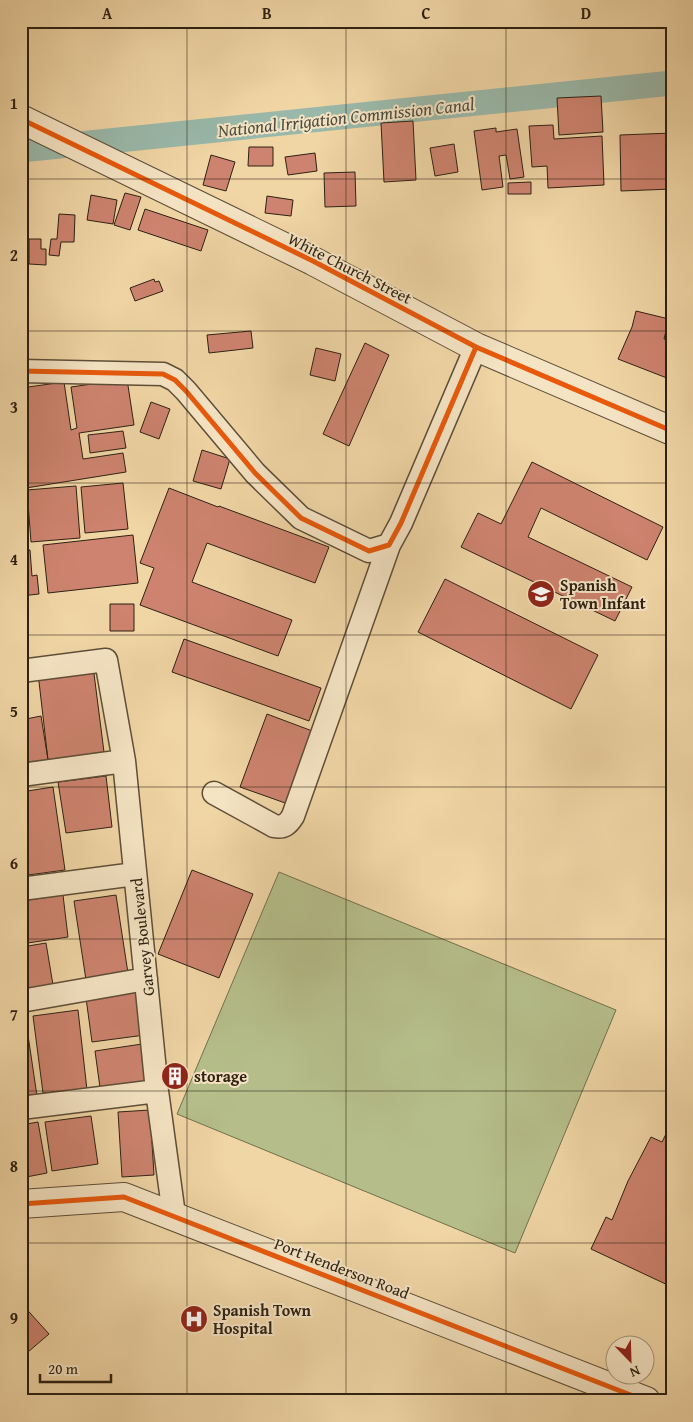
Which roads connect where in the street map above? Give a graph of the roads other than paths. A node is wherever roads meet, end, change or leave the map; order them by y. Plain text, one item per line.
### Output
1 (21, 119) edge
2 (476, 347) junction
3 (21, 371) edge
4 (672, 431) edge
5 (389, 545) junction
6 (21, 671) edge
7 (124, 761) junction
8 (21, 774) edge
9 (214, 793) dead end
10 (135, 874) junction
11 (21, 889) edge
12 (146, 979) junction
13 (21, 1001) edge
14 (157, 1091) junction
15 (21, 1108) edge
16 (21, 1204) edge
17 (174, 1215) junction
18 (646, 1401) edge

1 - 2 street, White Church Street
2 - 4 street, White Church Street
2 - 5 street
3 - 5 street
5 - 9 street
6 - 7 street, Garvey Boulevard
7 - 8 street
7 - 10 street, Garvey Boulevard
10 - 11 street
10 - 12 street, Garvey Boulevard
12 - 13 street
12 - 14 street, Garvey Boulevard
14 - 15 street
14 - 17 street, Garvey Boulevard
16 - 17 street, Port Henderson Road
17 - 18 street, Port Henderson Road

